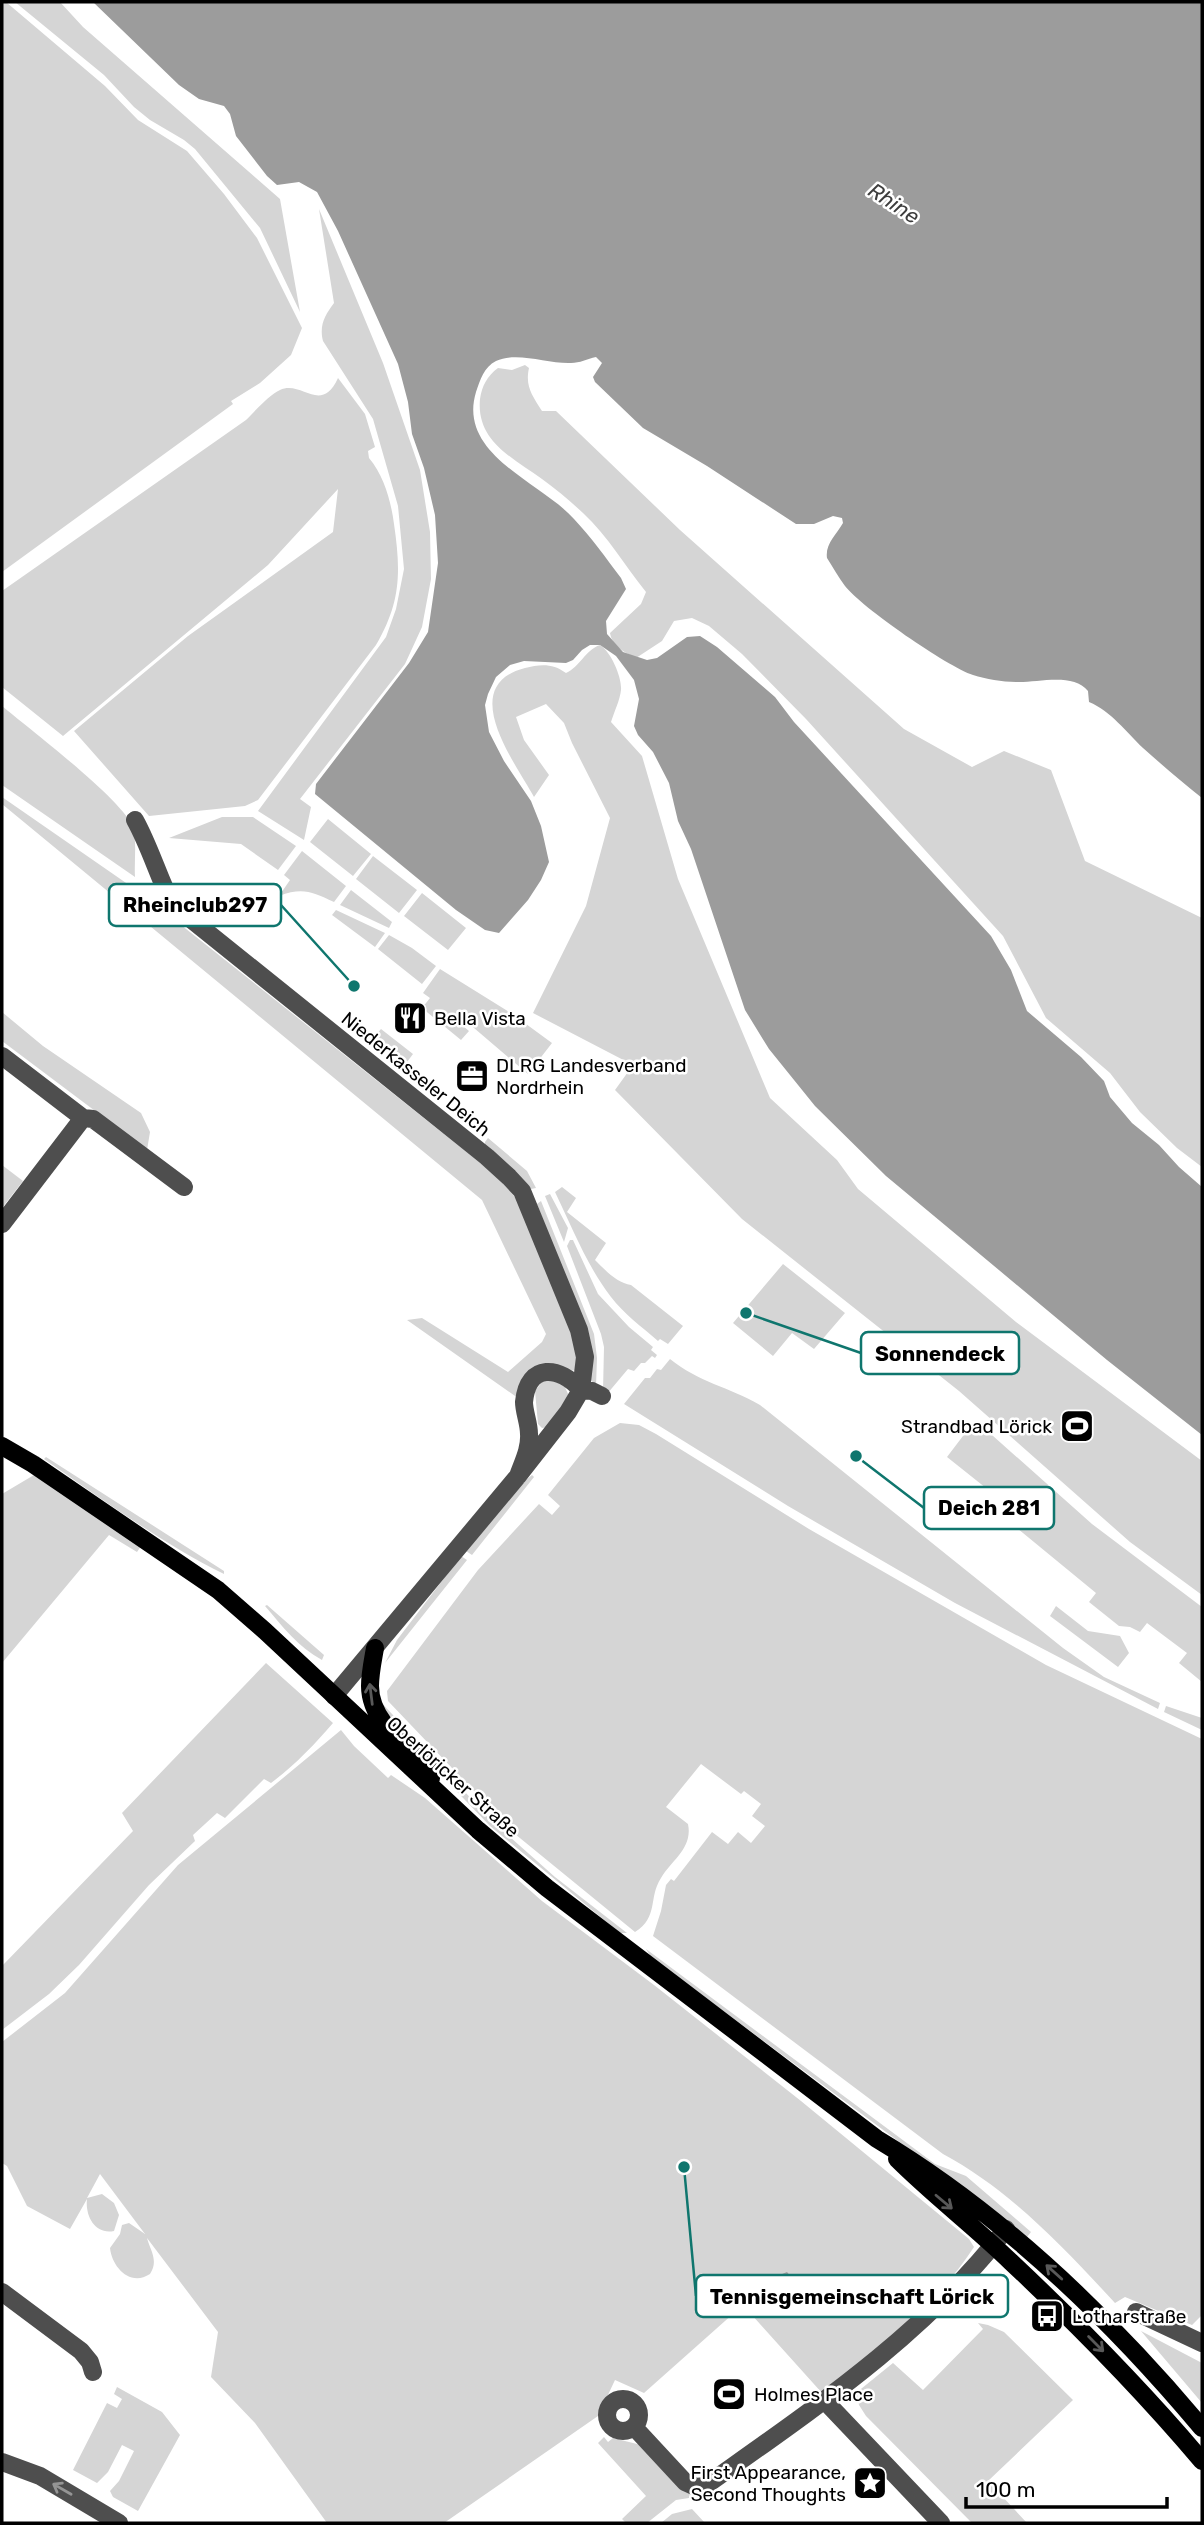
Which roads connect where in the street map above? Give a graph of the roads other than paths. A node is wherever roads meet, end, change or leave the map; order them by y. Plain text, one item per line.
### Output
1 (135, 821) dead end
2 (2, 1056) edge
3 (83, 1118) junction
4 (184, 1187) dead end
5 (2, 1224) edge
6 (582, 1390) junction
7 (601, 1396) dead end
8 (2, 1446) edge
9 (518, 1476) junction
10 (375, 1648) junction
11 (334, 1696) junction
12 (433, 1788) junction
13 (877, 2139) junction
14 (1006, 2229) junction
15 (994, 2245) junction
16 (2, 2292) edge
17 (1136, 2312) dead end
18 (1202, 2343) edge
19 (93, 2372) dead end
20 (824, 2400) junction
21 (634, 2427) dead end
22 (1202, 2428) edge
23 (1202, 2461) edge
24 (2, 2462) edge
25 (119, 2523) edge
26 (942, 2523) edge

1 - 6 street, Niederkasseler Deich
2 - 3 street
3 - 4 street
3 - 5 street
6 - 7 street
6 - 9 street
6 - 9 street
8 - 11 main road, Oberlöricker Straße
9 - 10 street
10 - 11 street
12 -> 10 main road
11 - 12 main road, Oberlöricker Straße
12 - 13 main road, Oberlöricker Straße
13 - 14 main road, Oberlöricker Straße
13 -> 15 main road, Oberlöricker Straße
14 - 15 street
22 -> 14 main road, Oberlöricker Straße
15 - 20 street
15 -> 23 main road, Oberlöricker Straße
16 - 19 street
17 - 18 street
20 - 21 street
20 - 26 street
25 -> 24 street

